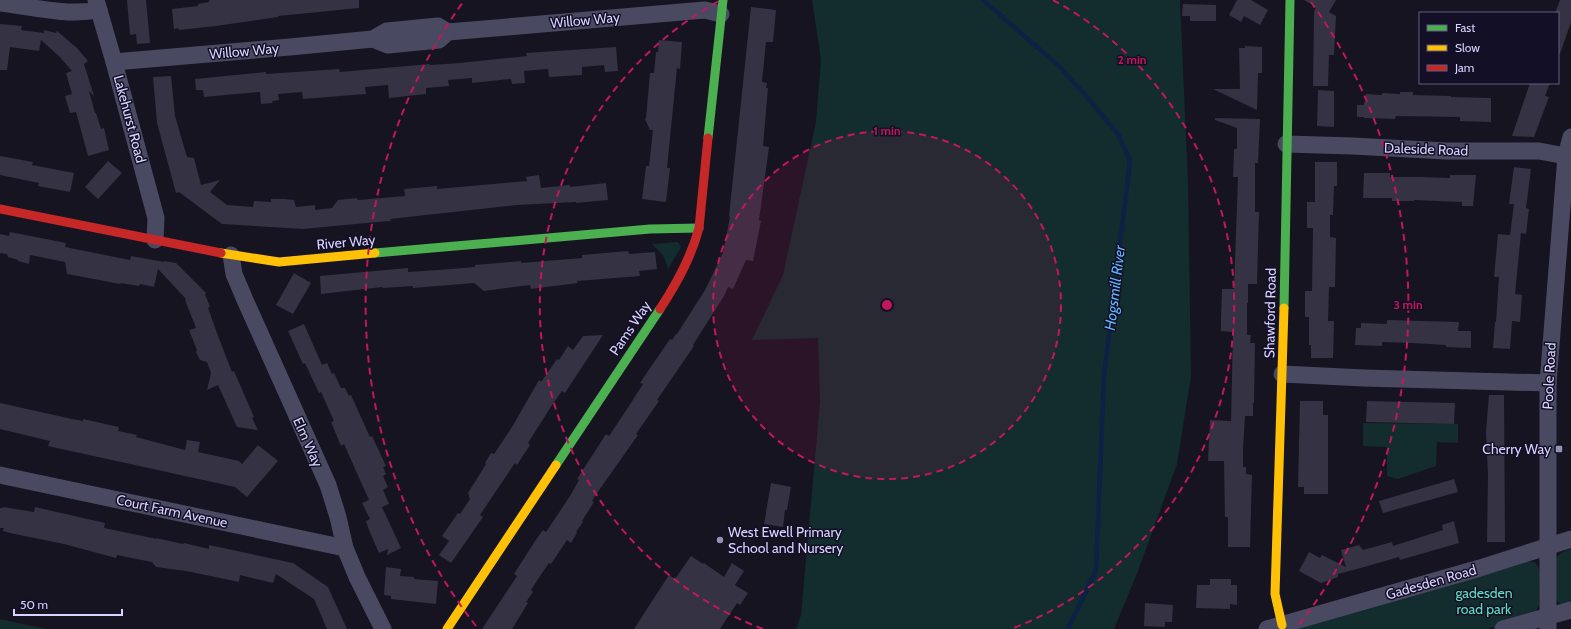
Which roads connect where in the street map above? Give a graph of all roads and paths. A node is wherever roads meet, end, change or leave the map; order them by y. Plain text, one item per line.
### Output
1 (1290, 0) edge
2 (0, 3) edge
3 (97, 5) edge
4 (722, 7) edge
5 (114, 62) junction
6 (1571, 137) edge
7 (1286, 144) junction
8 (1566, 156) junction
9 (0, 209) edge
10 (699, 228) junction
11 (156, 240) junction
12 (231, 255) junction
13 (1282, 374) junction
14 (1548, 383) junction
15 (0, 475) edge
16 (1571, 539) edge
17 (1548, 546) junction
18 (345, 548) junction
19 (1571, 610) edge
20 (1548, 623) edge
21 (1274, 627) edge
22 (383, 629) edge
23 (447, 629) edge
24 (1503, 629) edge

1 - 7 street, Shawford Road
2 - 3 street
3 - 5 street, Lakehurst Road
4 - 5 street, Willow Way
4 - 10 street, Pams Way
5 - 11 street, Lakehurst Road
6 - 8 street, Poole Road
7 - 8 street, Daleside Road
7 - 13 street, Shawford Road
8 - 14 street, Poole Road
9 - 11 street, River Way
10 - 12 street, River Way
10 - 23 street, Pams Way
11 - 12 street, River Way
12 - 18 street, Elm Way
13 - 14 street
13 - 21 street, Shawford Road
14 - 17 street, Poole Road
15 - 18 street, Court Farm Avenue
16 - 17 street, Gadesden Road
17 - 20 street, Poole Road
17 - 21 street, Gadesden Road
18 - 22 street, Elm Way
19 - 20 street
20 - 24 street

